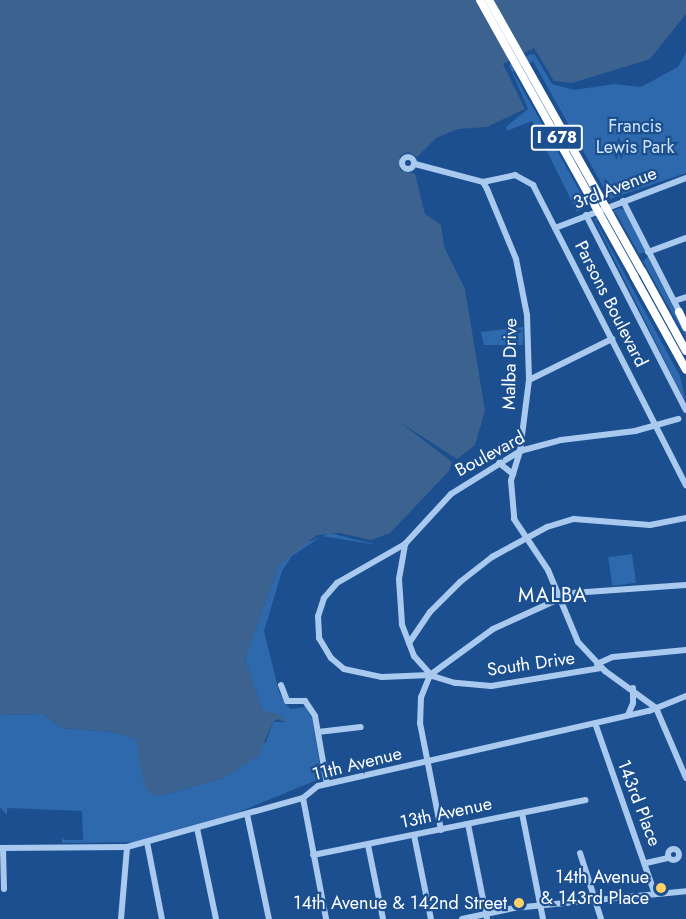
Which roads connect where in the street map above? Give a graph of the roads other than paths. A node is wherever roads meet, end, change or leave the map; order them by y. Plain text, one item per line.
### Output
1 (480, 0) edge
2 (489, 0) edge
3 (415, 164) dead end
4 (686, 178) edge
5 (483, 182) junction
6 (623, 201) junction
7 (586, 215) junction
8 (555, 228) junction
9 (686, 238) edge
10 (648, 252) junction
11 (686, 297) edge
12 (674, 301) junction
13 (679, 312) joint
14 (686, 325) edge
15 (612, 339) junction
16 (686, 351) edge
17 (686, 370) edge
18 (529, 381) junction
19 (686, 410) edge
20 (678, 419) dead end
21 (656, 426) junction
22 (520, 451) junction
23 (498, 463) junction
24 (513, 474) junction
25 (686, 485) edge
26 (686, 518) edge
27 (524, 538) junction
28 (405, 544) junction
29 (686, 585) edge
30 (560, 598) junction
31 (421, 623) junction
32 (402, 624) junction
33 (409, 643) junction
34 (686, 650) edge
35 (599, 666) junction
36 (430, 675) junction
37 (281, 685) dead end
38 (633, 688) junction
39 (686, 696) edge
40 (656, 708) junction
41 (628, 715) junction
42 (595, 723) junction
43 (361, 727) dead end
44 (318, 732) junction
45 (428, 763) junction
46 (686, 778) edge
47 (327, 784) junction
48 (303, 798) junction
49 (585, 800) dead end
50 (522, 813) junction
51 (247, 814) junction
52 (468, 824) junction
53 (197, 828) junction
54 (441, 830) junction
55 (414, 835) junction
56 (147, 842) junction
57 (368, 844) junction
58 (127, 847) junction
59 (2, 848) edge
60 (580, 853) dead end
61 (313, 855) junction
62 (668, 858) dead end
63 (646, 863) junction
64 (4, 889) dead end
65 (686, 891) edge
66 (655, 894) junction
67 (594, 900) junction
68 (540, 905) junction
69 (487, 917) edge
70 (121, 919) edge
71 (162, 919) edge
72 (216, 919) edge
73 (269, 919) edge
74 (326, 919) edge
75 (383, 919) edge
76 (431, 919) edge
77 (462, 919) edge
78 (543, 919) edge
79 (601, 919) edge

1 - 17 highway, I 678, bridge
2 - 16 highway, I 678, bridge
3 - 5 street
4 - 6 street, 3rd Avenue
5 - 8 street, Parsons Boulevard
5 - 18 street, Malba Drive
6 - 7 street, 3rd Avenue
6 - 10 street
7 - 8 street, 3rd Avenue
7 - 19 street
8 - 15 street, Parsons Boulevard
9 - 10 street
10 - 12 street
11 - 12 street
12 - 13 street
13 - 14 highway
15 - 18 street
15 - 21 street, Parsons Boulevard
18 - 22 street, Malba Drive
20 - 21 street, Boulevard
21 - 22 street, Boulevard
21 - 25 street, Parsons Boulevard
22 - 23 street, Boulevard
22 - 24 street, Malba Drive
23 - 24 street
23 - 28 street, Boulevard
24 - 27 street, Malba Drive
26 - 27 street
27 - 30 street, Malba Drive
27 - 31 street
28 - 32 street
28 - 36 street, Boulevard
29 - 30 street
30 - 35 street, Malba Drive
30 - 36 street
31 - 32 street
31 - 33 street
32 - 33 street
33 - 36 street
34 - 35 street, South Drive
35 - 36 street, South Drive
35 - 38 street, Malba Drive
36 - 45 street
37 - 44 street
38 - 40 street, Malba Drive
38 - 41 street
39 - 40 street, 11th Avenue
40 - 41 street, 11th Avenue
40 - 46 street, Malba Drive
41 - 42 street, 11th Avenue
42 - 45 street, 11th Avenue
42 - 63 street, 143rd Place
43 - 44 street
44 - 47 street
45 - 47 street, 11th Avenue
45 - 54 street
47 - 48 street, 11th Avenue
48 - 51 street, 11th Avenue
48 - 61 street
49 - 50 street, 13th Avenue
50 - 52 street, 13th Avenue
50 - 68 street
51 - 53 street, 11th Avenue
51 - 73 street
52 - 54 street, 13th Avenue
52 - 69 street
53 - 56 street, 11th Avenue
53 - 72 street
54 - 55 street, 13th Avenue
55 - 57 street, 13th Avenue
55 - 76 street
56 - 58 street, 11th Avenue
56 - 71 street
57 - 61 street, 13th Avenue
57 - 75 street
58 - 59 street, 11th Avenue
58 - 70 street
59 - 64 street
60 - 67 street
61 - 74 street
62 - 63 street
63 - 66 street, 143rd Place
65 - 66 street
66 - 67 street
67 - 68 street
67 - 79 street
68 - 69 street
68 - 78 street
69 - 77 street

